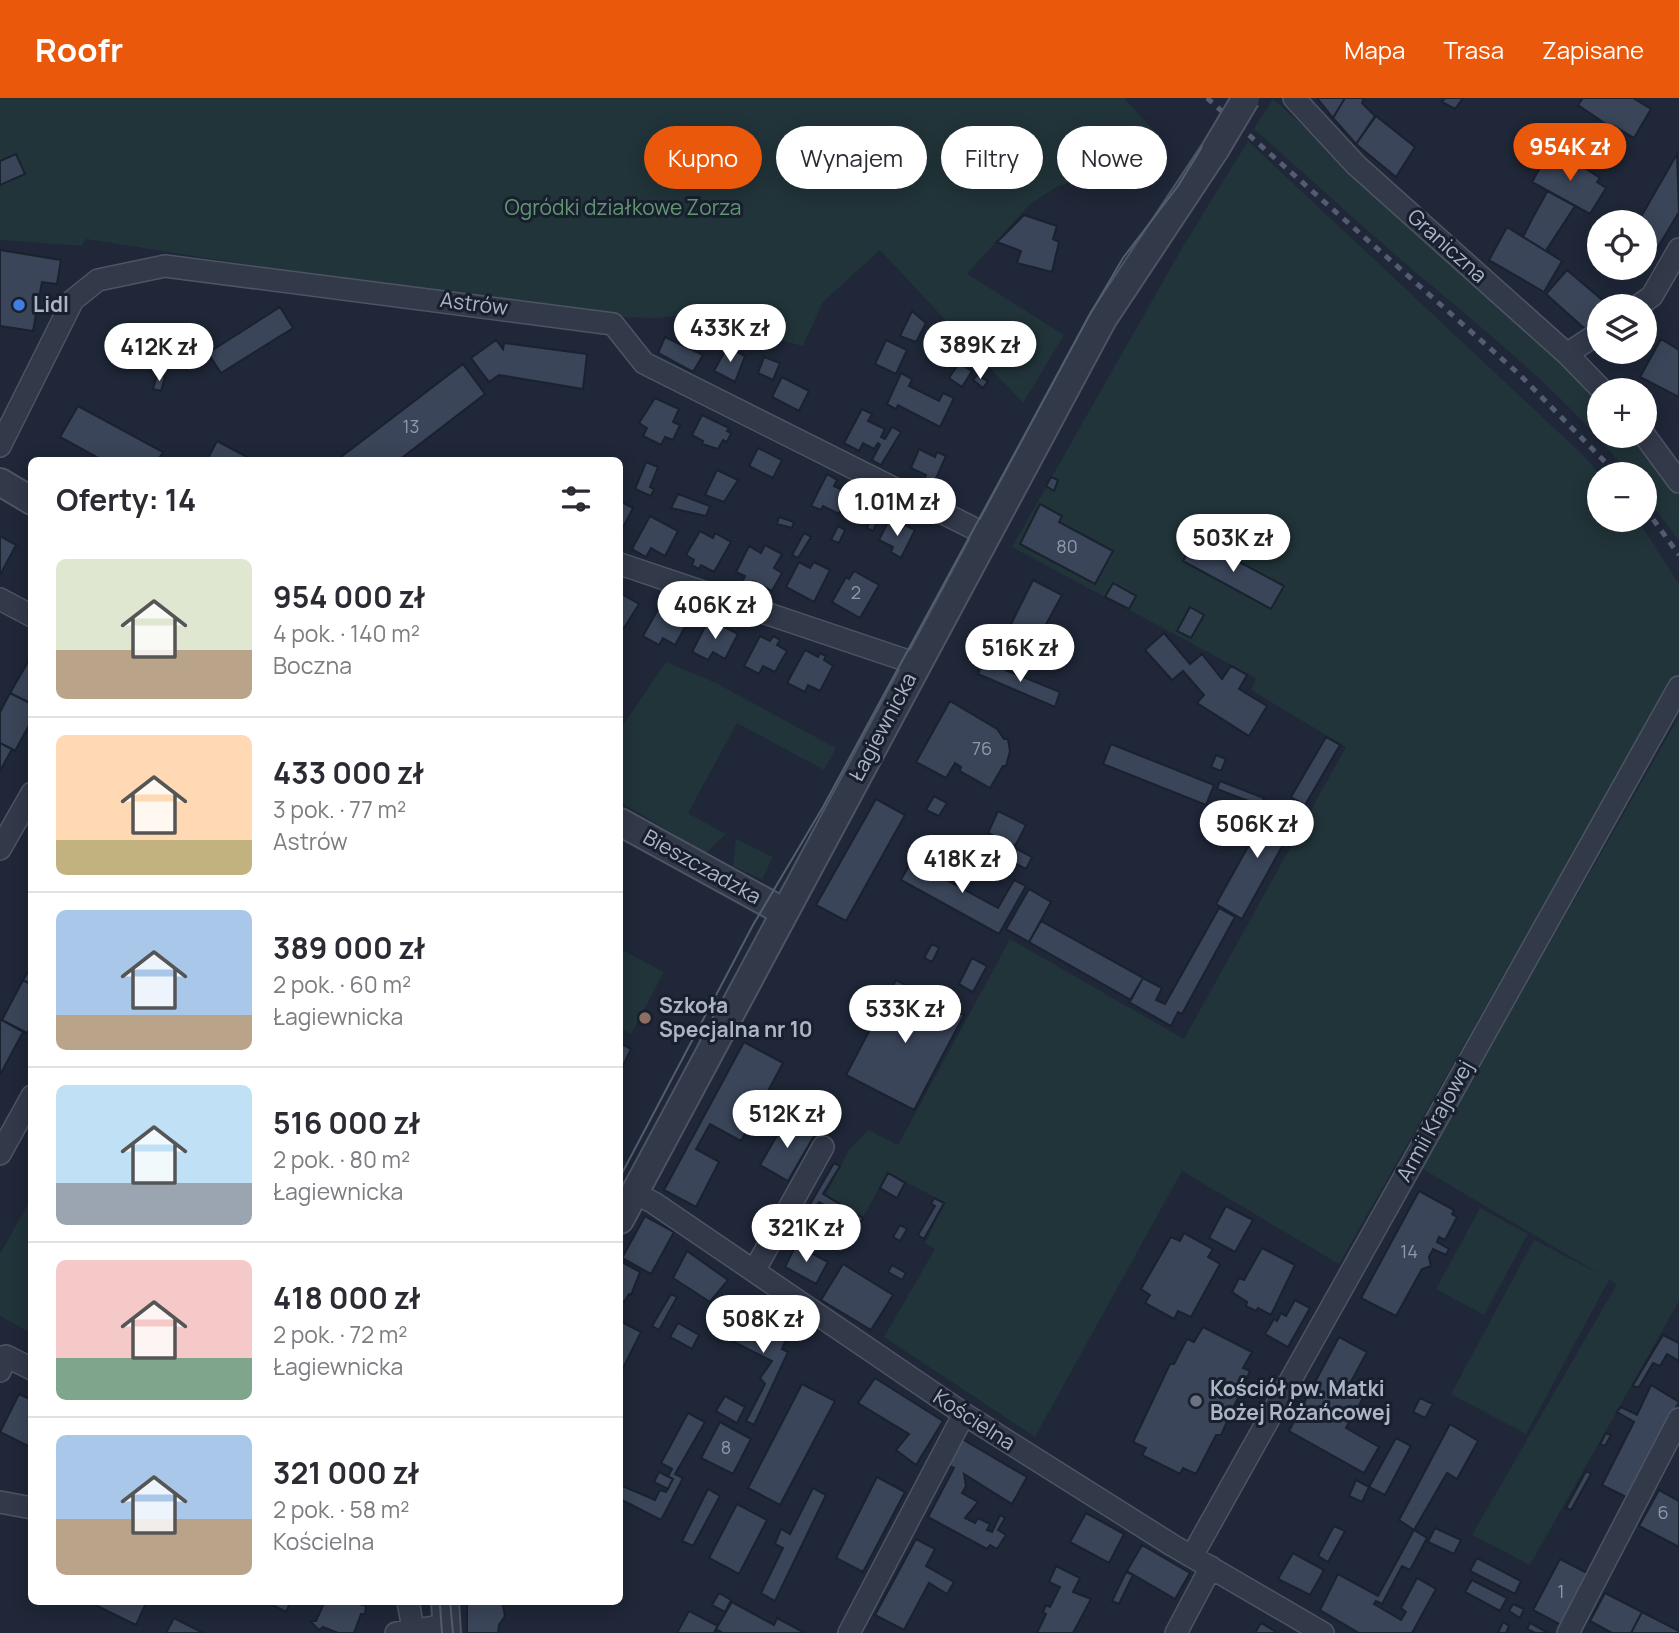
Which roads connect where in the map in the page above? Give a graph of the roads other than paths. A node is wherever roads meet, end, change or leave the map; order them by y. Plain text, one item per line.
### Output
1 (1246, 98) edge
2 (1294, 98) edge
3 (1679, 249) edge
4 (1654, 294) edge
5 (1587, 341) edge
6 (1567, 354) junction
7 (1590, 378) edge
8 (0, 446) edge
9 (1654, 448) edge
10 (0, 482) edge
11 (1679, 482) edge
12 (28, 499) edge
13 (987, 535) junction
14 (623, 565) edge
15 (0, 599) edge
16 (28, 613) edge
17 (917, 664) junction
18 (1679, 687) edge
19 (28, 800) edge
20 (623, 824) edge
21 (0, 849) edge
22 (784, 912) junction
23 (28, 1103) edge
24 (823, 1147) dead end
25 (0, 1154) edge
26 (635, 1193) junction
27 (623, 1215) edge
28 (754, 1271) junction
29 (28, 1367) edge
30 (0, 1371) edge
31 (964, 1414) junction
32 (1679, 1419) edge
33 (0, 1502) edge
34 (28, 1507) edge
35 (1192, 1556) junction
36 (1211, 1567) junction
37 (407, 1605) edge
38 (446, 1620) edge
39 (404, 1631) edge
40 (849, 1633) edge
41 (1176, 1633) edge
42 (1323, 1633) edge
43 (1568, 1633) edge

1 - 13 street, Łagiewnicka, bridge
2 - 6 street, Graniczna
3 - 4 street
5 - 6 street
6 - 7 street, Graniczna
8 - 13 street, Astrów
9 - 11 street
10 - 12 street
13 - 17 street, Łagiewnicka
14 - 17 street
15 - 16 street
17 - 22 street, Łagiewnicka
18 - 35 street, Armii Krajowej
19 - 21 street
20 - 22 street, Bieszczadzka
22 - 26 street, Łagiewnicka
23 - 25 street
24 - 28 street
26 - 27 street, Łagiewnicka
26 - 28 street, Kościelna
28 - 31 street, Kościelna
29 - 30 street
31 - 35 street, Kościelna
31 - 40 street
32 - 43 street
33 - 34 street
35 - 36 street, Kościelna
36 - 41 street
36 - 42 street, Kościelna
37 - 39 street
38 - 39 street

